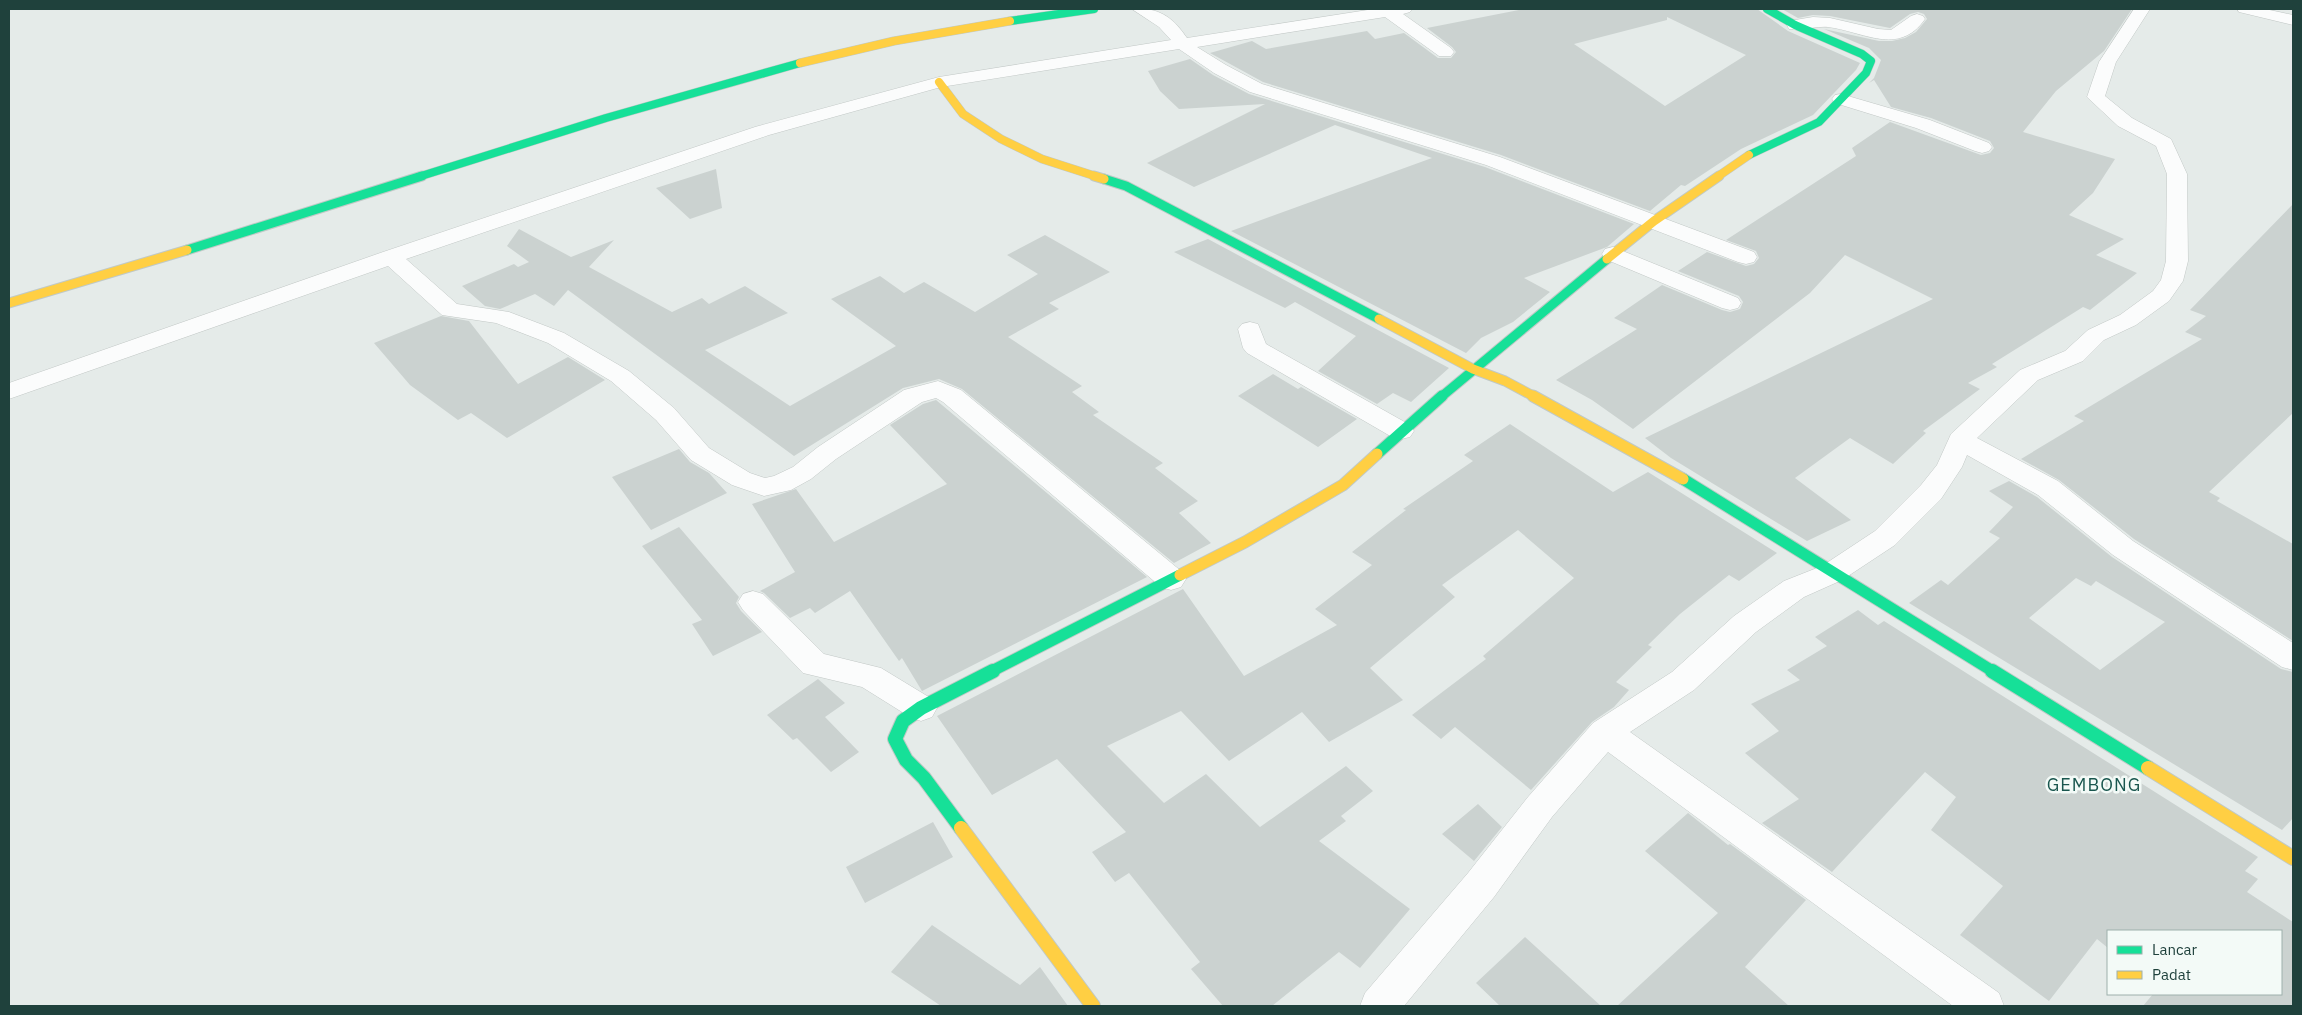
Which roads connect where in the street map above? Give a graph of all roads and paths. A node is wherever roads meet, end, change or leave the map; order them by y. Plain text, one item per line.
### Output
1 (1087, 9) edge
2 (1140, 9) edge
3 (1768, 9) edge
4 (2142, 9) edge
5 (2245, 9) edge
6 (1396, 10) edge
7 (1917, 18) dead end
8 (2293, 20) edge
9 (1795, 25) junction
10 (1180, 41) junction
11 (1445, 52) dead end
12 (939, 82) junction
13 (1841, 99) junction
14 (1982, 146) dead end
15 (1654, 221) junction
16 (1613, 254) junction
17 (391, 257) junction
18 (1746, 257) dead end
19 (9, 303) edge
20 (1730, 303) dead end
21 (1250, 329) dead end
22 (1473, 370) junction
23 (9, 391) edge
24 (1401, 431) junction
25 (1960, 440) junction
26 (1832, 573) junction
27 (1172, 579) junction
28 (753, 602) dead end
29 (2293, 658) edge
30 (921, 708) junction
31 (1605, 732) junction
32 (2293, 858) edge
33 (1093, 1006) edge
34 (1379, 1006) edge
35 (1985, 1006) edge

1 - 19 street
2 - 10 street
3 - 9 street
4 - 25 street
5 - 8 street
6 - 10 street
6 - 11 street
7 - 9 street
9 - 13 street
10 - 12 street
10 - 15 street
12 - 17 street
12 - 22 street
13 - 14 street
13 - 15 street
15 - 16 street
15 - 18 street
16 - 20 street
16 - 22 street
17 - 23 street
17 - 27 street
21 - 24 street
22 - 24 street
22 - 26 street
24 - 27 street
25 - 26 street
25 - 29 street
26 - 31 street
26 - 32 street
27 - 30 street
28 - 30 street
30 - 33 street
31 - 34 street
31 - 35 street

